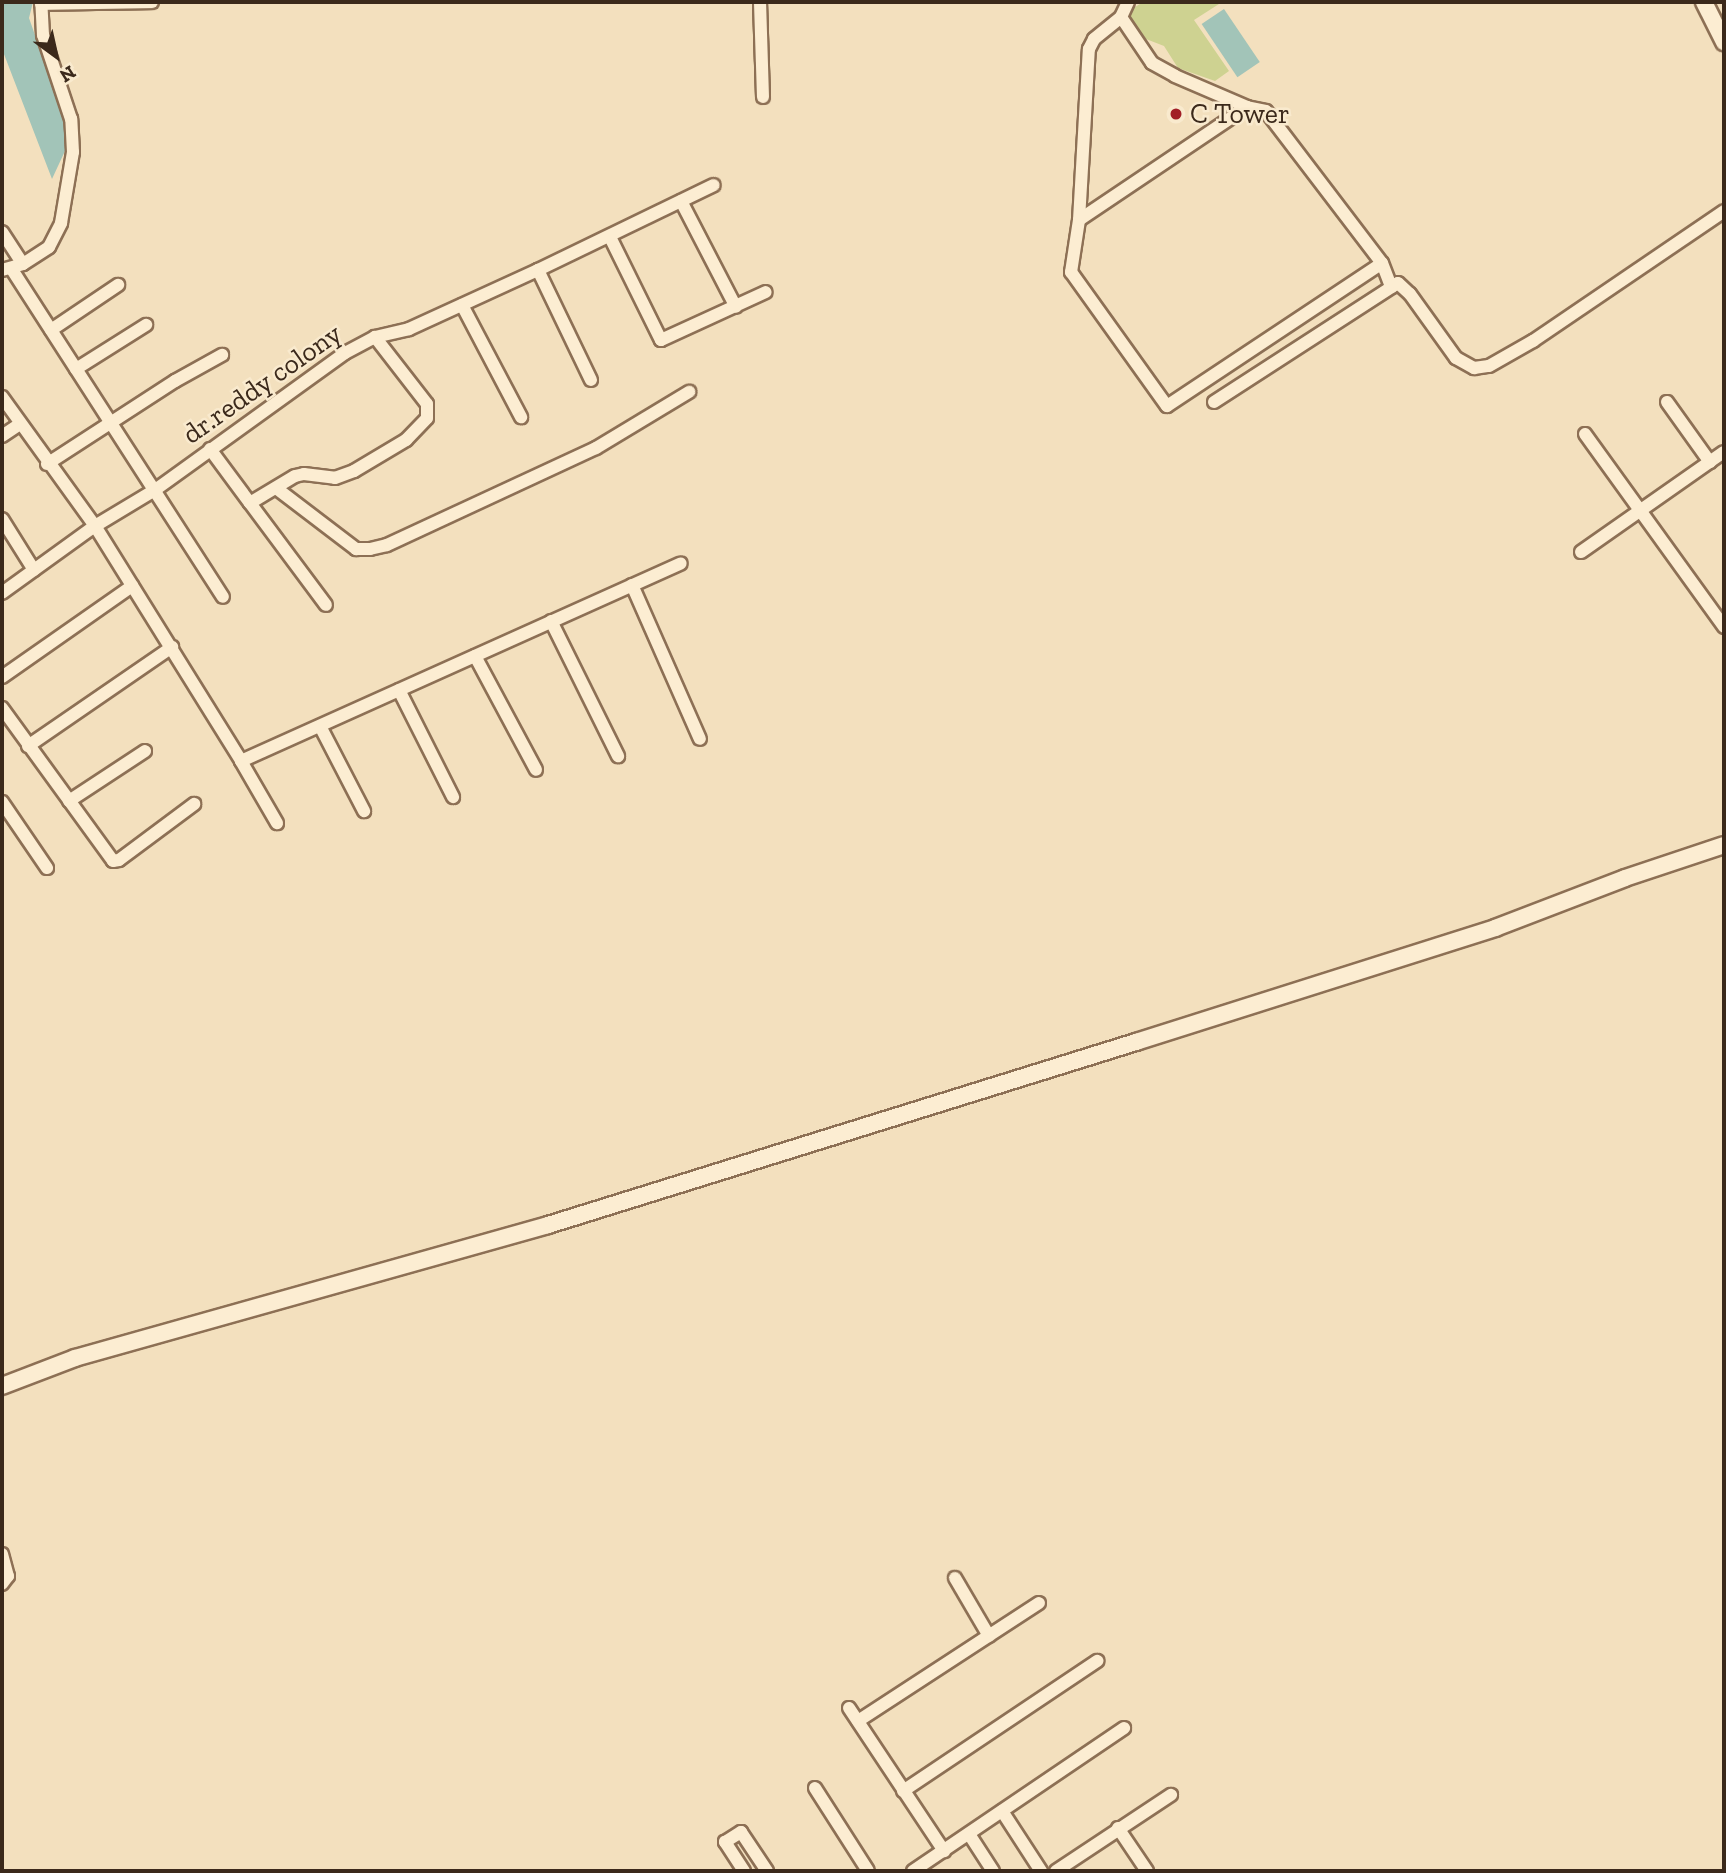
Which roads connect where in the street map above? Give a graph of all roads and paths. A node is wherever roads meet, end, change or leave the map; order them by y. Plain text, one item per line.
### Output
1 (152, 2) edge
2 (760, 2) edge
3 (1128, 2) edge
4 (1703, 2) edge
5 (41, 3) edge
6 (1121, 17) junction
7 (1724, 42) edge
8 (763, 97) dead end
9 (1247, 107) junction
10 (714, 185) dead end
11 (681, 201) junction
12 (1724, 211) edge
13 (1079, 220) junction
14 (2, 232) edge
15 (610, 237) junction
16 (1382, 263) junction
17 (23, 264) junction
18 (6, 269) edge
19 (538, 271) junction
20 (118, 285) dead end
21 (1391, 287) junction
22 (766, 292) dead end
23 (462, 305) junction
24 (736, 307) junction
25 (146, 325) dead end
26 (51, 330) junction
27 (375, 337) junction
28 (222, 355) dead end
29 (76, 369) junction
30 (592, 380) dead end
31 (689, 392) dead end
32 (2, 397) edge
33 (1214, 402) dead end
34 (1667, 402) dead end
35 (521, 417) dead end
36 (20, 424) junction
37 (113, 424) junction
38 (1585, 434) dead end
39 (2, 436) edge
40 (210, 449) junction
41 (1724, 452) edge
42 (1710, 462) junction
43 (47, 464) junction
44 (276, 488) junction
45 (155, 490) junction
46 (250, 503) junction
47 (1640, 511) junction
48 (2, 519) edge
49 (94, 526) junction
50 (1581, 552) dead end
51 (681, 563) dead end
52 (34, 570) junction
53 (632, 585) junction
54 (132, 586) junction
55 (2, 593) edge
56 (223, 597) dead end
57 (327, 605) dead end
58 (551, 621) junction
59 (1724, 627) edge
60 (172, 647) junction
61 (475, 656) junction
62 (2, 677) edge
63 (399, 690) junction
64 (2, 708) edge
65 (320, 726) junction
66 (700, 739) dead end
67 (28, 746) junction
68 (145, 751) dead end
69 (618, 756) dead end
70 (241, 761) junction
71 (536, 770) dead end
72 (453, 797) dead end
73 (69, 801) junction
74 (2, 802) edge
75 (194, 804) dead end
76 (364, 811) dead end
77 (277, 823) dead end
78 (1724, 845) edge
79 (47, 868) dead end
80 (2, 1385) edge
81 (2, 1554) edge
82 (955, 1578) dead end
83 (2, 1584) edge
84 (1039, 1603) dead end
85 (989, 1636) junction
86 (1097, 1661) dead end
87 (849, 1708) dead end
88 (858, 1721) junction
89 (1124, 1728) dead end
90 (815, 1788) dead end
91 (903, 1791) junction
92 (1171, 1795) dead end
93 (1002, 1811) junction
94 (1118, 1828) junction
95 (968, 1834) junction
96 (944, 1851) junction
97 (744, 1871) edge
98 (767, 1871) edge
99 (868, 1871) edge
100 (913, 1871) edge
101 (993, 1871) edge
102 (1041, 1871) edge
103 (1056, 1871) edge
104 (1147, 1871) edge

1 - 5 street
2 - 8 street
3 - 6 street
4 - 7 street
5 - 17 street
6 - 9 street
6 - 13 street
9 - 13 street
9 - 16 street
10 - 11 street, dr.reddy colony
11 - 15 street, dr.reddy colony
11 - 24 street
12 - 21 street
13 - 16 street
14 - 17 street
15 - 19 street, dr.reddy colony
15 - 24 street
16 - 21 street
17 - 18 street
18 - 26 street
19 - 23 street, dr.reddy colony
19 - 30 street
20 - 26 street
21 - 33 street
22 - 24 street
23 - 27 street, dr.reddy colony
23 - 35 street
25 - 29 street
26 - 29 street
27 - 40 street, dr.reddy colony
27 - 44 street
28 - 37 street
29 - 37 street
31 - 44 street
32 - 36 street
34 - 42 street
36 - 39 street
36 - 43 street
37 - 43 street
37 - 45 street
38 - 47 street
40 - 45 street, dr.reddy colony
40 - 46 street
41 - 42 street
42 - 47 street
43 - 49 street
44 - 46 street
45 - 49 street, dr.reddy colony
45 - 56 street
46 - 57 street
47 - 50 street
47 - 59 street
48 - 52 street
49 - 52 street, dr.reddy colony
49 - 54 street
51 - 53 street
52 - 55 street, dr.reddy colony
53 - 58 street
53 - 66 street
54 - 60 street
54 - 62 street
58 - 61 street
58 - 69 street
60 - 67 street
60 - 70 street
61 - 63 street
61 - 71 street
63 - 65 street
63 - 72 street
64 - 67 street
65 - 70 street
65 - 76 street
67 - 73 street
68 - 73 street
70 - 77 street
73 - 75 street
74 - 79 street
78 - 80 street
81 - 83 street
82 - 85 street
84 - 85 street
85 - 88 street
86 - 91 street
87 - 88 street
88 - 91 street
89 - 93 street
90 - 99 street
91 - 96 street
92 - 94 street
93 - 95 street
93 - 102 street
94 - 103 street
94 - 104 street
95 - 96 street
95 - 101 street
96 - 100 street
97 - 98 street

